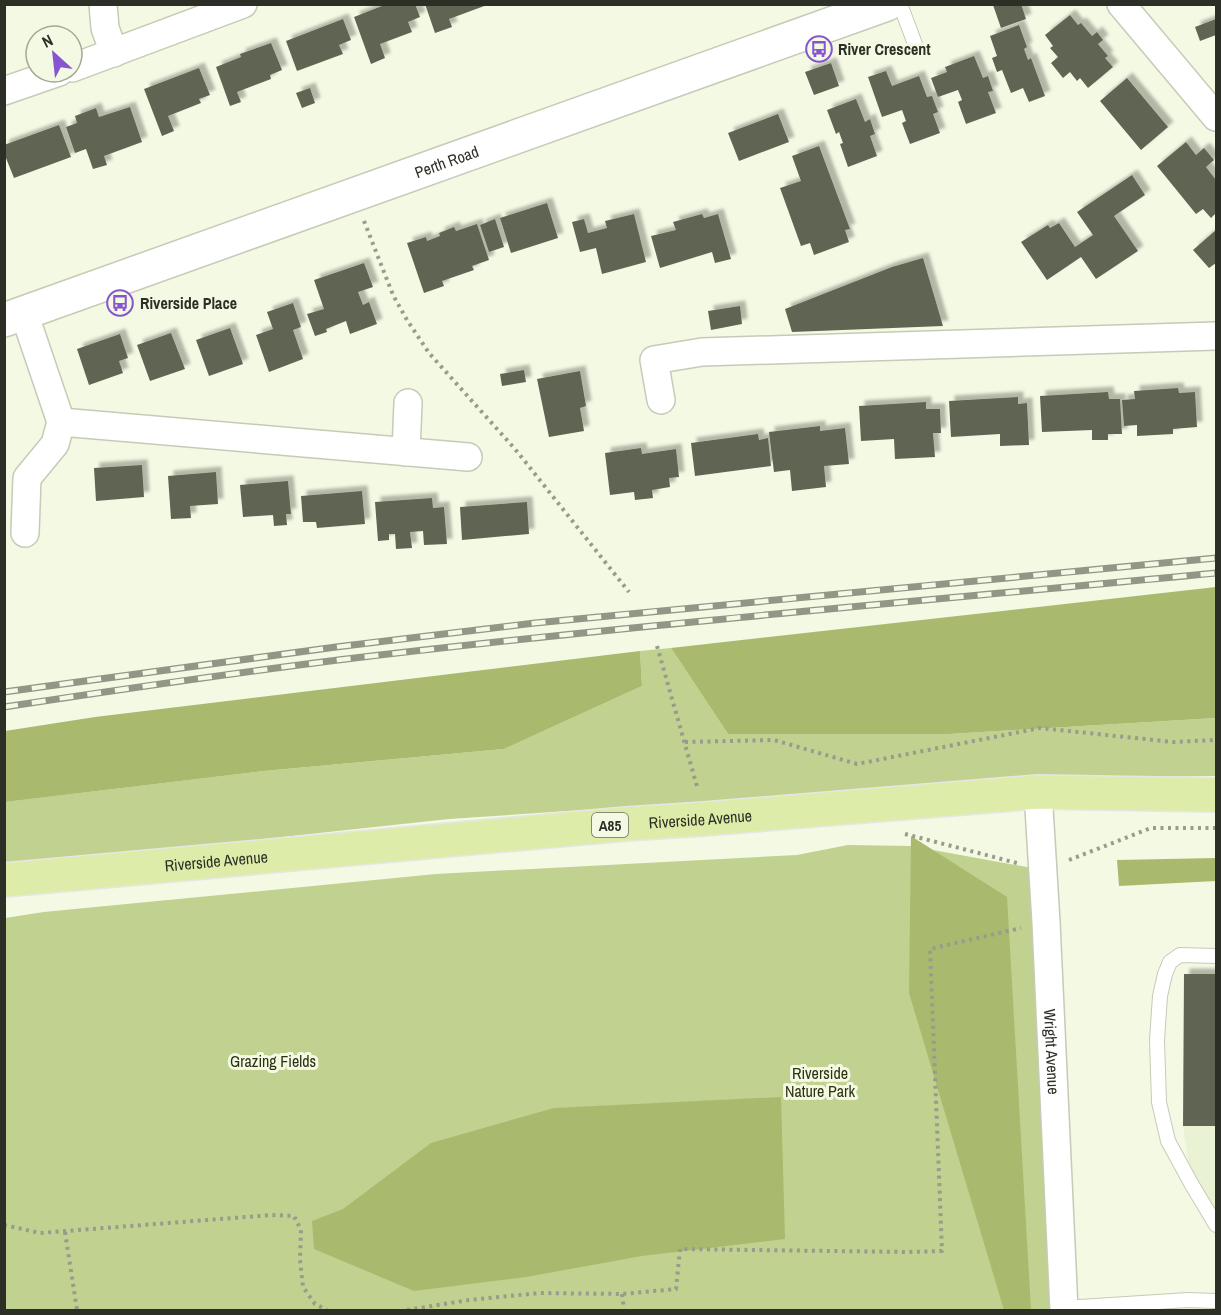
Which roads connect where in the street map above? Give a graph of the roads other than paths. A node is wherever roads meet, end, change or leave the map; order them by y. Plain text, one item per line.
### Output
1 (104, 4) edge
2 (243, 4) edge
3 (887, 4) edge
4 (900, 4) edge
5 (1121, 4) edge
6 (915, 44) dead end
7 (114, 53) junction
8 (84, 64) edge
9 (24, 84) edge
10 (4, 91) edge
11 (1216, 117) edge
12 (14, 317) edge
13 (1216, 336) edge
14 (661, 400) dead end
15 (408, 404) dead end
16 (61, 422) junction
17 (406, 452) junction
18 (468, 457) dead end
19 (25, 533) dead end
20 (1038, 792) junction
21 (1216, 795) edge
22 (4, 880) edge
23 (1216, 956) edge
24 (1216, 1225) edge
25 (1216, 1301) edge
26 (1064, 1309) edge

1 - 7 street
2 - 7 street
3 - 12 street, Perth Road
4 - 6 lane
5 - 11 street
7 - 8 street
9 - 10 street
12 - 16 street
13 - 14 street
15 - 17 street
16 - 17 street
16 - 19 street
17 - 18 street
20 - 21 main road, Riverside Avenue / A85
20 - 22 main road, Riverside Avenue / A85
20 - 26 street, Wright Avenue
23 - 24 lane
25 - 26 lane

